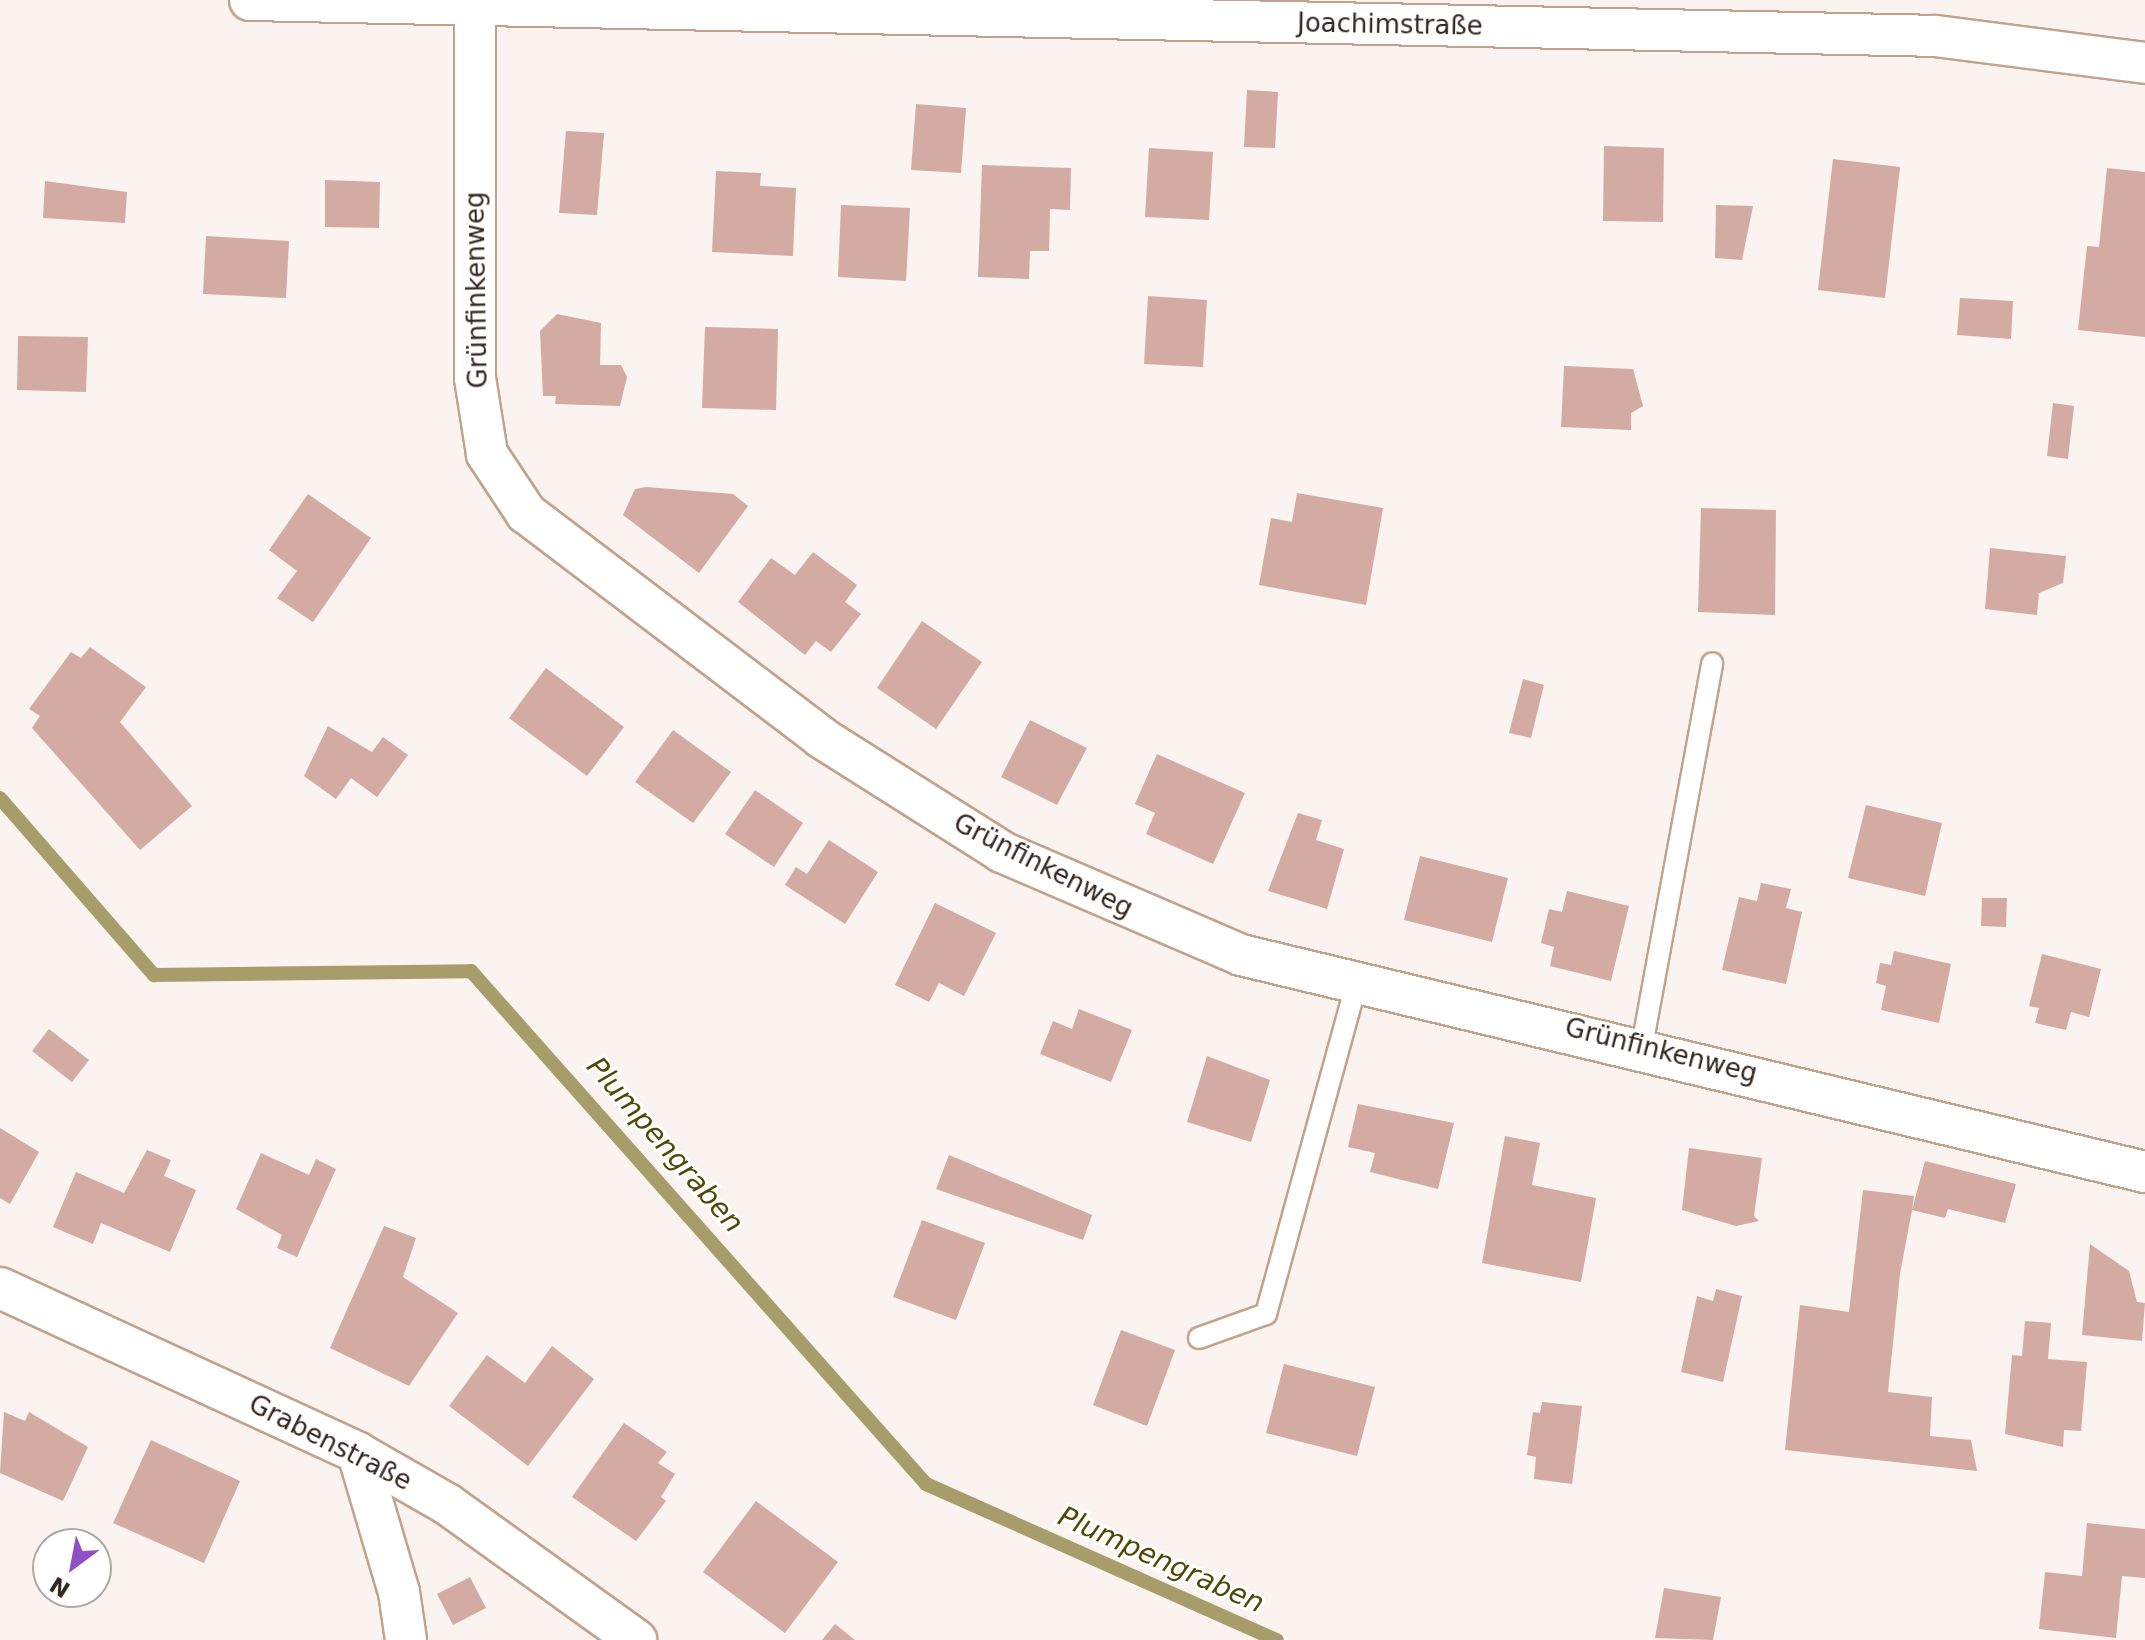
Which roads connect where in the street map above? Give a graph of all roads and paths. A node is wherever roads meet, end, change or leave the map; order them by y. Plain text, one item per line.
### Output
1 (250, 0) edge
2 (475, 7) junction
3 (1180, 10) edge
4 (2145, 63) edge
5 (1712, 663) dead end
6 (1357, 981) junction
7 (1642, 1046) junction
8 (2145, 1172) edge
9 (0, 1288) edge
10 (1199, 1338) dead end
11 (358, 1453) junction
12 (406, 1640) edge
13 (636, 1640) edge

1 - 2 street, Joachimstraße
2 - 3 street, Joachimstraße
2 - 6 street, Grünfinkenweg
3 - 4 street, Joachimstraße
5 - 7 lane
6 - 7 street, Grünfinkenweg
6 - 10 lane
7 - 8 street, Grünfinkenweg
9 - 11 street, Grabenstraße
11 - 12 street
11 - 13 street, Grabenstraße

